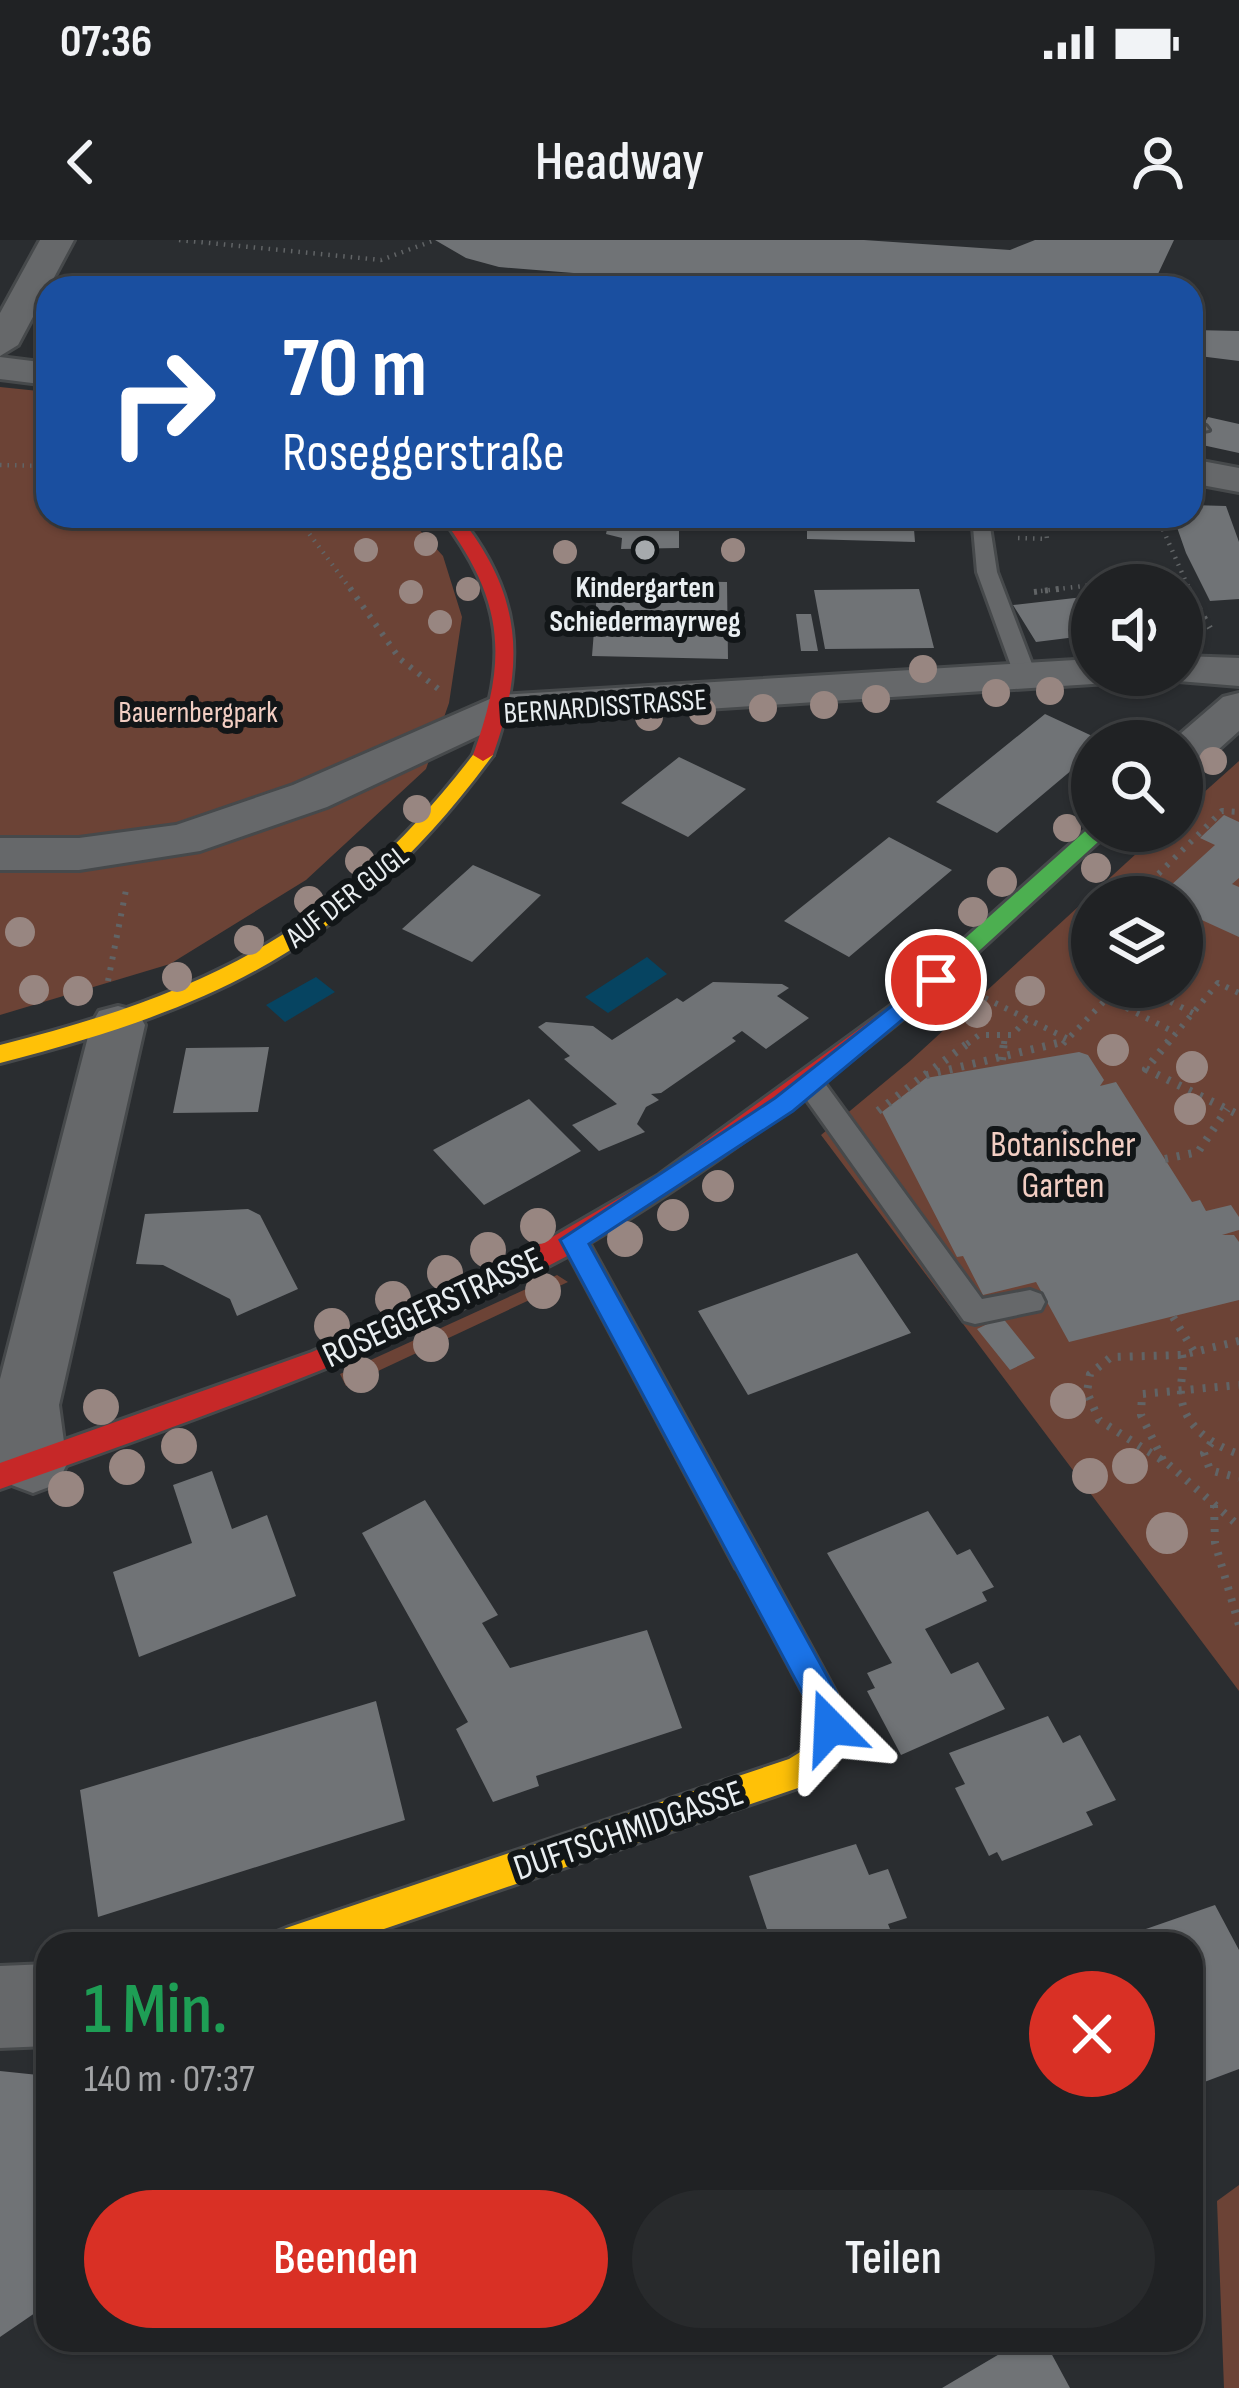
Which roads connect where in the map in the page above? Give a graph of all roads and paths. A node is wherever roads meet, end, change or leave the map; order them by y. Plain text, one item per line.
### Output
1 (57, 240) edge
2 (179, 240) edge
3 (435, 240) edge
4 (37, 276) edge
5 (36, 279) edge
6 (0, 345) edge
7 (0, 368) edge
8 (36, 372) edge
9 (0, 465) edge
10 (36, 466) edge
11 (1203, 472) edge
12 (1239, 480) edge
13 (307, 528) edge
14 (462, 528) edge
15 (981, 528) edge
16 (1046, 528) edge
17 (1161, 528) edge
18 (1047, 538) dead end
19 (1176, 564) edge
20 (1071, 588) edge
21 (995, 596) junction
22 (1203, 614) edge
23 (1228, 655) edge
24 (1071, 674) edge
25 (1026, 676) junction
26 (1239, 707) edge
27 (500, 709) junction
28 (1203, 739) edge
29 (1239, 812) edge
30 (134, 847) junction
31 (1075, 852) edge
32 (0, 854) edge
33 (1156, 876) edge
34 (972, 992) dead end
35 (1239, 993) edge
36 (1098, 1008) edge
37 (1127, 1008) edge
38 (1183, 1008) edge
39 (111, 1012) junction
40 (1193, 1013) junction
41 (1028, 1018) junction
42 (1176, 1033) junction
43 (1005, 1035) junction
44 (1070, 1040) junction
45 (0, 1054) edge
46 (1002, 1060) junction
47 (923, 1076) junction
48 (811, 1085) junction
49 (1227, 1109) junction
50 (1239, 1115) edge
51 (848, 1135) junction
52 (1165, 1160) dead end
53 (574, 1240) junction
54 (1030, 1302) dead end
55 (1173, 1317) dead end
56 (1239, 1342) edge
57 (1195, 1353) junction
58 (1183, 1355) junction
59 (1239, 1385) edge
60 (1181, 1391) junction
61 (1211, 1443) junction
62 (1239, 1454) edge
63 (1163, 1460) junction
64 (17, 1470) edge
65 (1239, 1478) edge
66 (1214, 1504) junction
67 (1239, 1526) edge
68 (1239, 1625) edge
69 (325, 1932) edge
70 (36, 2006) edge
71 (0, 2007) edge

1 - 4 street
2 - 3 path
5 - 6 street
7 - 8 street
9 - 10 path
11 - 12 street
13 - 27 path
14 - 27 street, AUF DER GUGL
15 - 21 lane
16 - 18 path
17 - 19 path
20 - 21 path
21 - 25 lane
22 - 23 path
24 - 25 street, BERNARDISSTRASSE
25 - 27 street, BERNARDISSTRASSE
26 - 28 street
27 - 30 street, BERNARDISSTRASSE
27 - 39 street, AUF DER GUGL
29 - 33 path
30 - 32 street, BERNARDISSTRASSE
30 - 39 path
31 - 48 street, ROSEGGERSTRASSE
34 - 41 path
35 - 40 path
36 - 44 path
37 - 42 path
38 - 40 path
39 - 45 street, AUF DER GUGL
39 - 64 street
40 - 42 path
41 - 43 path
41 - 44 path
42 - 49 path
43 - 46 path
43 - 47 path
44 - 46 path
46 - 47 path
47 - 51 path
48 - 51 lane
48 - 53 street, ROSEGGERSTRASSE
49 - 50 path
49 - 52 path
51 - 54 lane
53 - 64 street, ROSEGGERSTRASSE
53 - 69 street, DUFTSCHMIDGASSE
55 - 57 path
56 - 57 path
57 - 58 path
58 - 60 path
58 - 63 path
59 - 60 path
60 - 61 path
60 - 63 path
61 - 62 path
61 - 65 path
63 - 66 path
66 - 67 path
66 - 68 path
70 - 71 street

